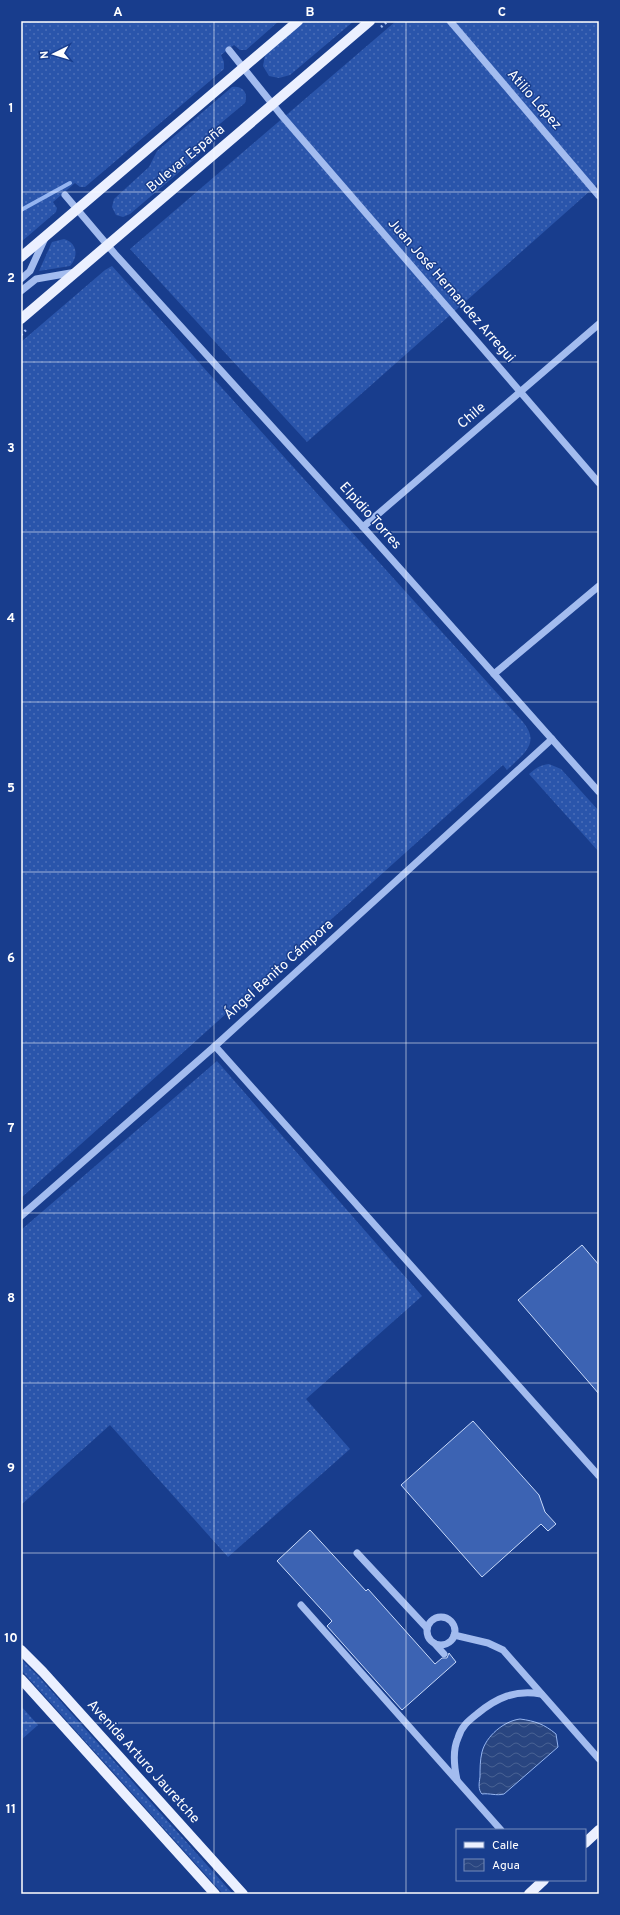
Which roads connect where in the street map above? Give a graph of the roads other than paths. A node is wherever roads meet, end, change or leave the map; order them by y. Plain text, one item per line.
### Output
1 (298, 21) edge
2 (370, 21) edge
3 (450, 21) edge
4 (229, 50) dead end
5 (243, 68) junction
6 (273, 104) junction
7 (65, 195) dead end
8 (599, 196) edge
9 (77, 210) junction
10 (46, 236) junction
11 (107, 245) junction
12 (21, 257) edge
13 (76, 272) junction
14 (21, 279) edge
15 (21, 291) edge
16 (21, 319) edge
17 (599, 324) edge
18 (520, 392) junction
19 (599, 483) edge
20 (363, 527) junction
21 (599, 586) edge
22 (494, 674) junction
23 (552, 739) junction
24 (599, 792) edge
25 (215, 1046) junction
26 (21, 1216) edge
27 (599, 1476) edge
28 (357, 1553) dead end
29 (301, 1605) dead end
30 (427, 1628) junction
31 (454, 1635) junction
32 (435, 1644) junction
33 (21, 1650) edge
34 (444, 1654) dead end
35 (21, 1679) edge
36 (541, 1694) junction
37 (599, 1759) edge
38 (457, 1780) junction
39 (500, 1829) edge
40 (599, 1830) edge
41 (586, 1842) edge
42 (543, 1881) edge
43 (215, 1894) edge
44 (243, 1894) edge
45 (528, 1894) edge

1 - 5 main road
2 - 6 main road, Bulevar España
3 - 8 street, Atilio López
4 - 5 street, Juan José Hernandez Arregui
5 - 6 street, Juan José Hernandez Arregui
5 - 9 main road
6 - 11 main road, Bulevar España
6 - 18 street, Juan José Hernandez Arregui
7 - 9 street, Elpidio Torres
9 - 10 main road
9 - 11 street, Elpidio Torres
10 - 12 main road
10 - 14 street
11 - 13 main road, Bulevar España
11 - 20 street, Elpidio Torres
13 - 15 street
13 - 16 main road, Bulevar España
17 - 18 street, Chile
18 - 19 street, Juan José Hernandez Arregui
18 - 20 street, Chile
20 - 22 street, Elpidio Torres
21 - 22 street
22 - 23 street, Elpidio Torres
23 - 24 street, Elpidio Torres
23 - 25 street, Ángel Benito Cámpora
25 - 26 street, Ángel Benito Cámpora
25 - 27 street
28 - 30 street
29 - 38 street
30 - 31 street
30 - 32 street
31 - 32 street
31 - 36 street
32 - 34 street
33 - 44 main road, Avenida Arturo Jauretche
35 - 43 main road
36 - 37 street
36 - 38 street
38 - 39 street
40 - 41 main road
42 - 45 main road

